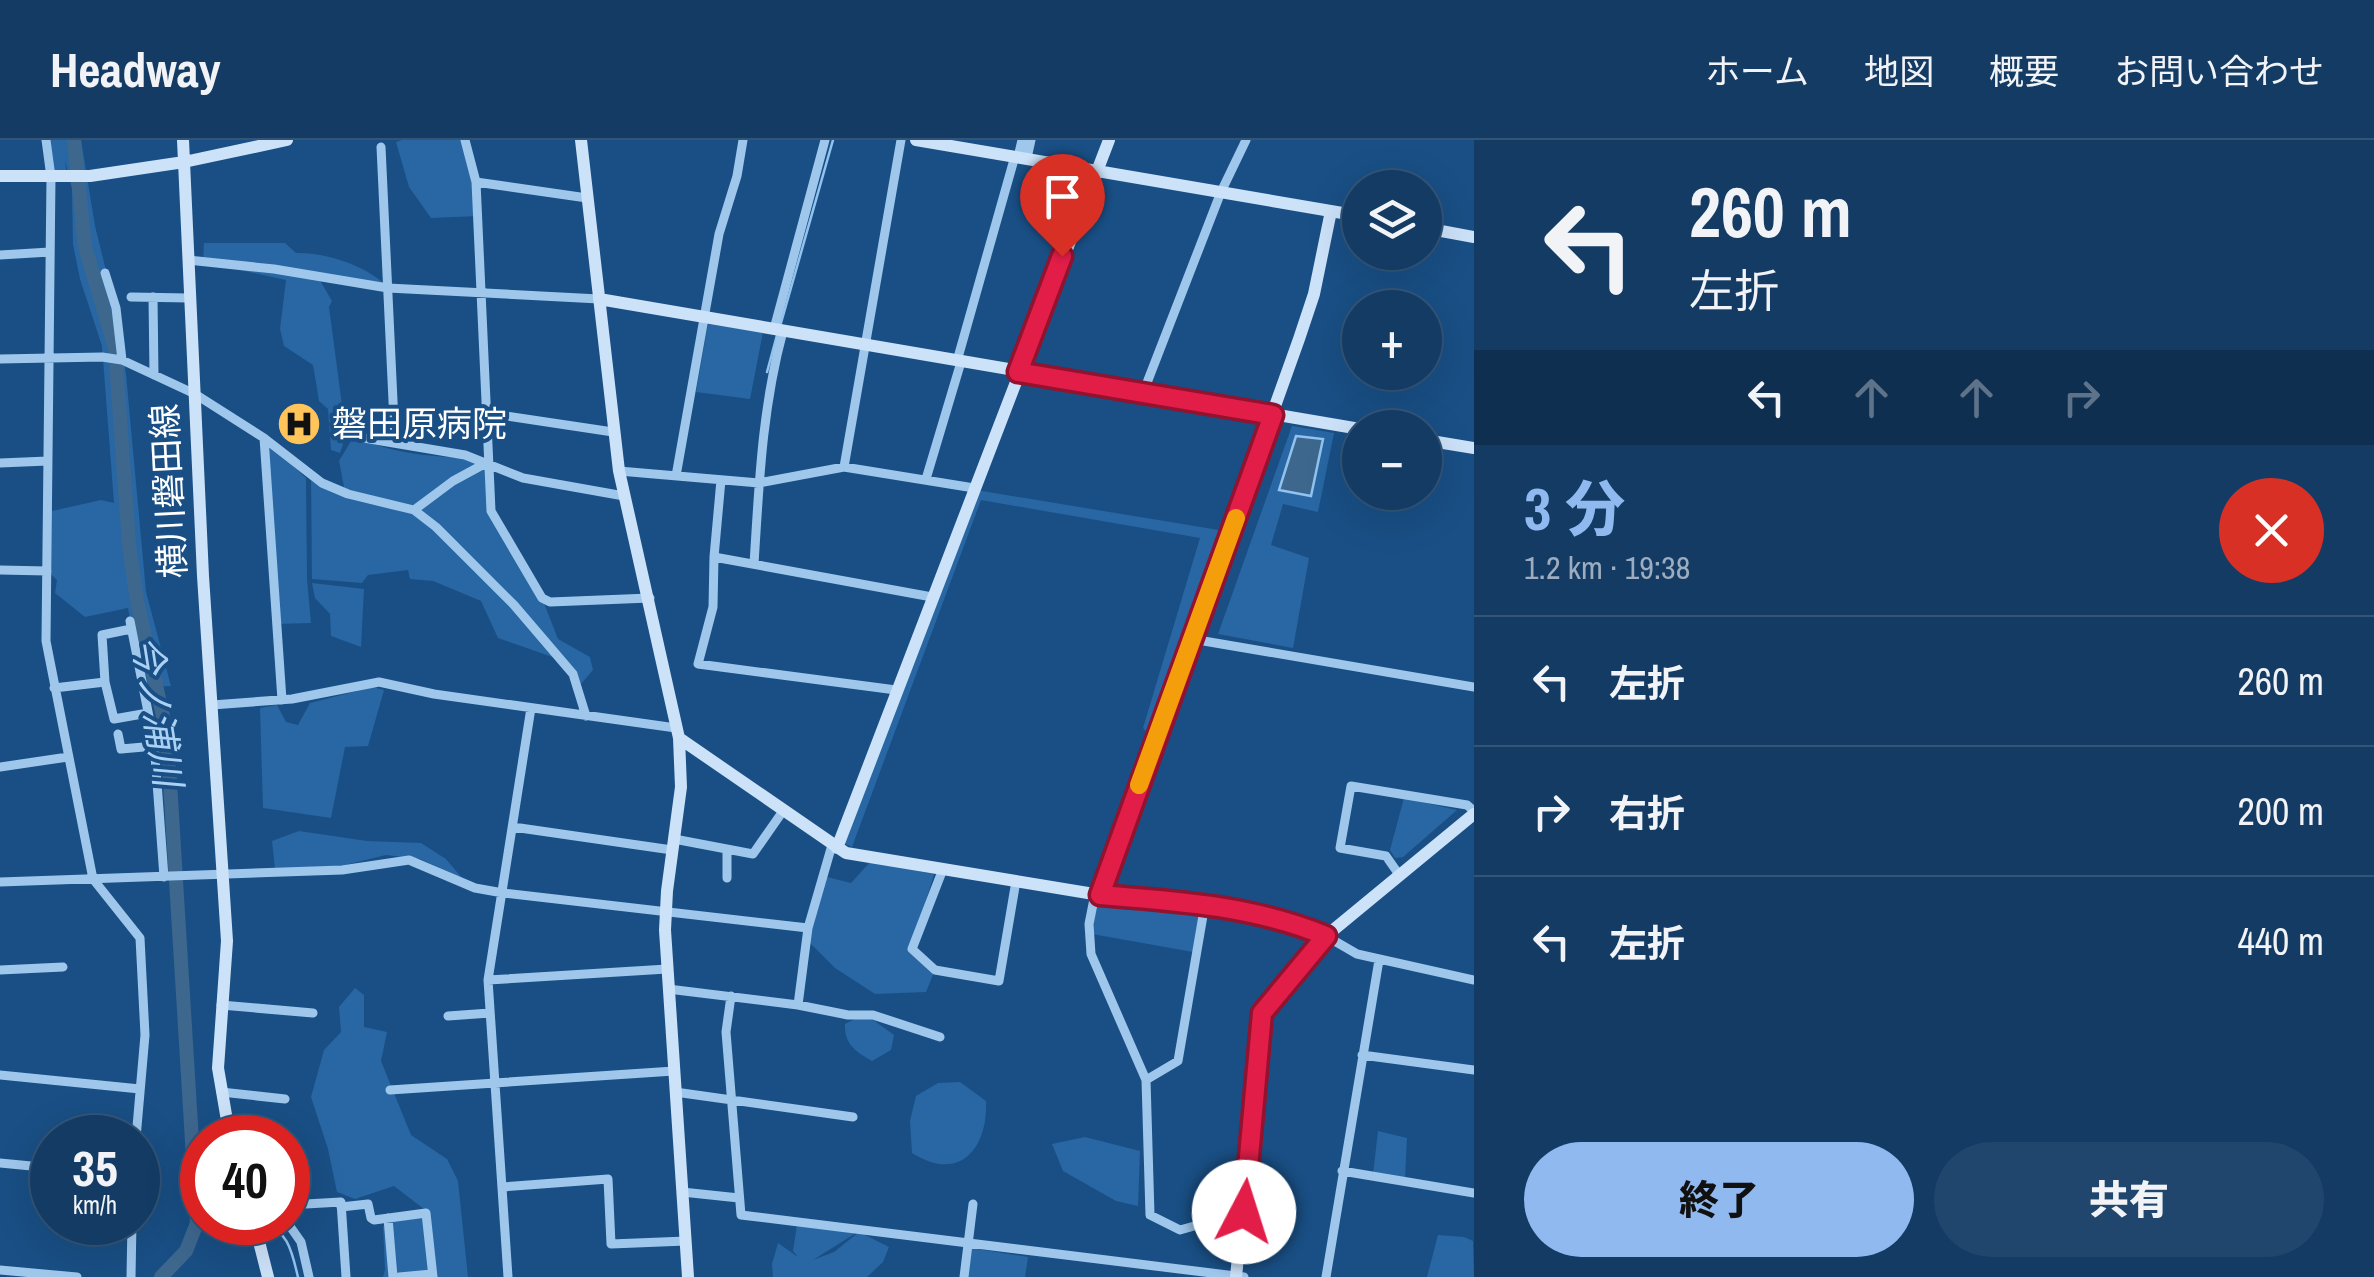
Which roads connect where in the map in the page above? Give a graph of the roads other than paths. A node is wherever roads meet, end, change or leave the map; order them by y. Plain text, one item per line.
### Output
1 (46, 140) edge
2 (182, 140) edge
3 (286, 140) edge
4 (465, 140) edge
5 (581, 140) edge
6 (743, 140) edge
7 (825, 140) edge
8 (902, 140) edge
9 (916, 140) edge
10 (1022, 140) edge
11 (1030, 140) edge
12 (1108, 140) edge
13 (1246, 140) edge
14 (381, 147) dead end
15 (1020, 157) junction
16 (184, 162) junction
17 (1094, 171) junction
18 (0, 176) edge
19 (51, 178) junction
20 (476, 182) junction
21 (1222, 192) junction
22 (588, 198) junction
23 (1331, 211) junction
24 (1342, 213) edge
25 (1442, 231) edge
26 (1474, 237) edge
27 (50, 252) junction
28 (0, 255) edge
29 (188, 260) junction
30 (105, 273) dead end
31 (388, 288) junction
32 (482, 292) junction
33 (131, 297) dead end
34 (153, 297) junction
35 (189, 298) junction
36 (599, 298) junction
37 (703, 317) junction
38 (778, 330) junction
39 (866, 345) junction
40 (48, 358) junction
41 (0, 360) edge
42 (122, 360) junction
43 (959, 361) junction
44 (1018, 372) junction
45 (154, 375) junction
46 (1143, 393) junction
47 (195, 394) junction
48 (486, 413) junction
49 (1273, 415) junction
50 (1342, 426) edge
51 (613, 432) junction
52 (346, 435) dead end
53 (264, 438) junction
54 (395, 443) junction
55 (1442, 443) edge
56 (1474, 448) edge
57 (48, 461) junction
58 (0, 462) edge
59 (488, 462) junction
60 (844, 466) junction
61 (620, 471) junction
62 (676, 476) junction
63 (721, 480) junction
64 (926, 480) junction
65 (760, 483) junction
66 (974, 488) junction
67 (624, 496) junction
68 (414, 510) junction
69 (714, 557) junction
70 (754, 564) junction
71 (0, 570) edge
72 (46, 572) junction
73 (932, 597) junction
74 (650, 598) junction
75 (1192, 639) junction
76 (106, 682) junction
77 (1474, 687) edge
78 (54, 688) junction
79 (896, 690) junction
80 (282, 700) junction
81 (212, 705) junction
82 (531, 708) junction
83 (148, 713) junction
84 (586, 716) junction
85 (677, 733) junction
86 (118, 734) dead end
87 (154, 746) junction
88 (68, 757) junction
89 (0, 767) edge
90 (783, 811) junction
91 (1474, 812) edge
92 (513, 827) junction
93 (673, 844) junction
94 (834, 847) junction
95 (727, 849) junction
96 (942, 868) junction
97 (224, 876) junction
98 (1400, 876) junction
99 (164, 877) junction
100 (727, 878) dead end
101 (93, 879) junction
102 (1016, 881) junction
103 (0, 882) edge
104 (503, 894) junction
105 (1098, 894) junction
106 (1205, 904) junction
107 (665, 910) junction
108 (808, 928) junction
109 (1326, 936) junction
110 (1378, 960) junction
111 (63, 967) dead end
112 (667, 968) junction
113 (0, 970) edge
114 (488, 980) junction
115 (1474, 980) edge
116 (668, 990) junction
117 (730, 996) junction
118 (221, 1005) junction
119 (798, 1005) junction
120 (313, 1013) dead end
121 (490, 1013) junction
122 (448, 1016) dead end
123 (940, 1037) dead end
124 (1362, 1055) junction
125 (1474, 1070) edge
126 (674, 1071) junction
127 (0, 1075) edge
128 (1146, 1080) junction
129 (496, 1084) junction
130 (140, 1088) junction
131 (390, 1090) dead end
132 (221, 1092) junction
133 (675, 1092) junction
134 (731, 1099) junction
135 (285, 1100) dead end
136 (138, 1115) edge
137 (226, 1115) edge
138 (853, 1117) dead end
139 (0, 1163) edge
140 (30, 1166) edge
141 (1342, 1171) junction
142 (502, 1187) junction
143 (682, 1192) junction
144 (1474, 1193) edge
145 (740, 1198) junction
146 (310, 1204) edge
147 (974, 1204) dead end
148 (341, 1207) junction
149 (1244, 1212) junction
150 (388, 1218) junction
151 (686, 1241) junction
152 (968, 1243) junction
153 (131, 1245) edge
154 (260, 1245) edge
155 (302, 1245) edge
156 (0, 1270) edge
157 (433, 1275) edge
158 (1236, 1276) edge
159 (77, 1277) edge
160 (130, 1277) edge
161 (268, 1277) edge
162 (309, 1277) edge
163 (346, 1277) edge
164 (396, 1277) edge
165 (508, 1277) edge
166 (688, 1277) edge
167 (964, 1277) edge
168 (1244, 1277) edge
169 (1326, 1277) edge

1 - 19 street
2 - 16 street, 横川磐田線
3 - 16 street
4 - 20 street
5 - 22 street
6 - 37 street
7 - 38 street
8 - 39 street
9 - 15 street
10 - 15 street
11 - 15 street
12 - 17 street
13 - 21 street
14 - 31 street
15 - 17 street
15 - 43 street
16 - 19 street
16 - 29 street, 横川磐田線
17 - 21 street
17 - 44 street
18 - 19 street
19 - 27 street
20 - 22 street
20 - 32 street
21 - 23 street
21 - 46 street
22 - 36 street
23 - 24 street
23 - 49 street
25 - 26 street
27 - 28 street
27 - 40 street
29 - 31 street
29 - 35 street, 横川磐田線
30 - 42 street
31 - 32 street
31 - 54 street
32 - 36 street
32 - 48 street
33 - 34 street
34 - 35 street
34 - 45 street
35 - 47 street, 横川磐田線
36 - 37 street
36 - 51 street
37 - 38 street
37 - 62 street
38 - 39 street
38 - 65 street
39 - 43 street
39 - 60 street
40 - 41 street
40 - 42 street
40 - 57 street
42 - 45 street
43 - 44 street
43 - 64 street
44 - 46 street
44 - 66 street
45 - 47 street
46 - 49 street
47 - 53 street
47 - 81 street, 横川磐田線
48 - 51 street
48 - 59 street
49 - 50 street
49 - 75 street
51 - 61 street
52 - 54 street
53 - 68 street
53 - 80 street
54 - 59 street
55 - 56 street
57 - 58 street
57 - 72 street
59 - 67 street
59 - 68 street
59 - 74 street
60 - 64 street
60 - 65 street
61 - 62 street
61 - 67 street
62 - 63 street
63 - 65 street
63 - 69 street
64 - 66 street
65 - 70 street
66 - 73 street
67 - 74 street
68 - 84 street
69 - 70 street
69 - 79 street
70 - 73 street
71 - 72 street
72 - 78 street
73 - 79 street
74 - 85 street
75 - 77 street
75 - 105 street
76 - 78 street
76 - 83 street
76 - 83 street
78 - 88 street
79 - 94 street
80 - 81 street
80 - 82 street
81 - 97 street, 横川磐田線
82 - 84 street
82 - 92 street
83 - 87 street
84 - 85 street
85 - 90 street
85 - 93 street
86 - 87 street
87 - 99 street
88 - 89 street
88 - 101 street
90 - 94 street
90 - 95 street
91 - 98 street
91 - 98 street
92 - 93 street
92 - 104 street
93 - 95 street
93 - 107 street
94 - 96 street
94 - 108 street
95 - 100 street
96 - 102 street
96 - 102 street
97 - 99 street
97 - 104 street
97 - 118 street, 横川磐田線
98 - 109 street
99 - 101 street
101 - 103 street
101 - 130 street
102 - 105 street
104 - 107 street
104 - 114 street
105 - 106 street
105 - 128 street
106 - 109 street
106 - 128 street
107 - 108 street
107 - 112 street
108 - 119 street
109 - 110 street
109 - 149 street
110 - 115 street
110 - 124 street
111 - 113 street
112 - 114 street
112 - 116 street
114 - 121 street
116 - 117 street
116 - 126 street
117 - 119 street
117 - 134 street
118 - 120 street
118 - 132 street, 横川磐田線
119 - 123 street
121 - 122 street
121 - 129 street
124 - 125 street
124 - 141 street
126 - 129 street
126 - 133 street
127 - 130 street
128 - 149 street
129 - 131 street
129 - 142 street
130 - 136 street
132 - 135 street
132 - 137 street, 横川磐田線
133 - 134 street
133 - 143 street
134 - 138 street
134 - 145 street
139 - 140 street
141 - 144 street
141 - 169 street
142 - 151 street
142 - 165 street
143 - 145 street
143 - 151 street
145 - 152 street
146 - 148 street
147 - 152 street
148 - 150 street
148 - 163 street
149 - 158 street
150 - 157 street
150 - 164 street
151 - 166 street
152 - 158 street
152 - 167 street
153 - 160 street
154 - 161 street
155 - 162 street
156 - 159 street
157 - 164 street
158 - 168 street

